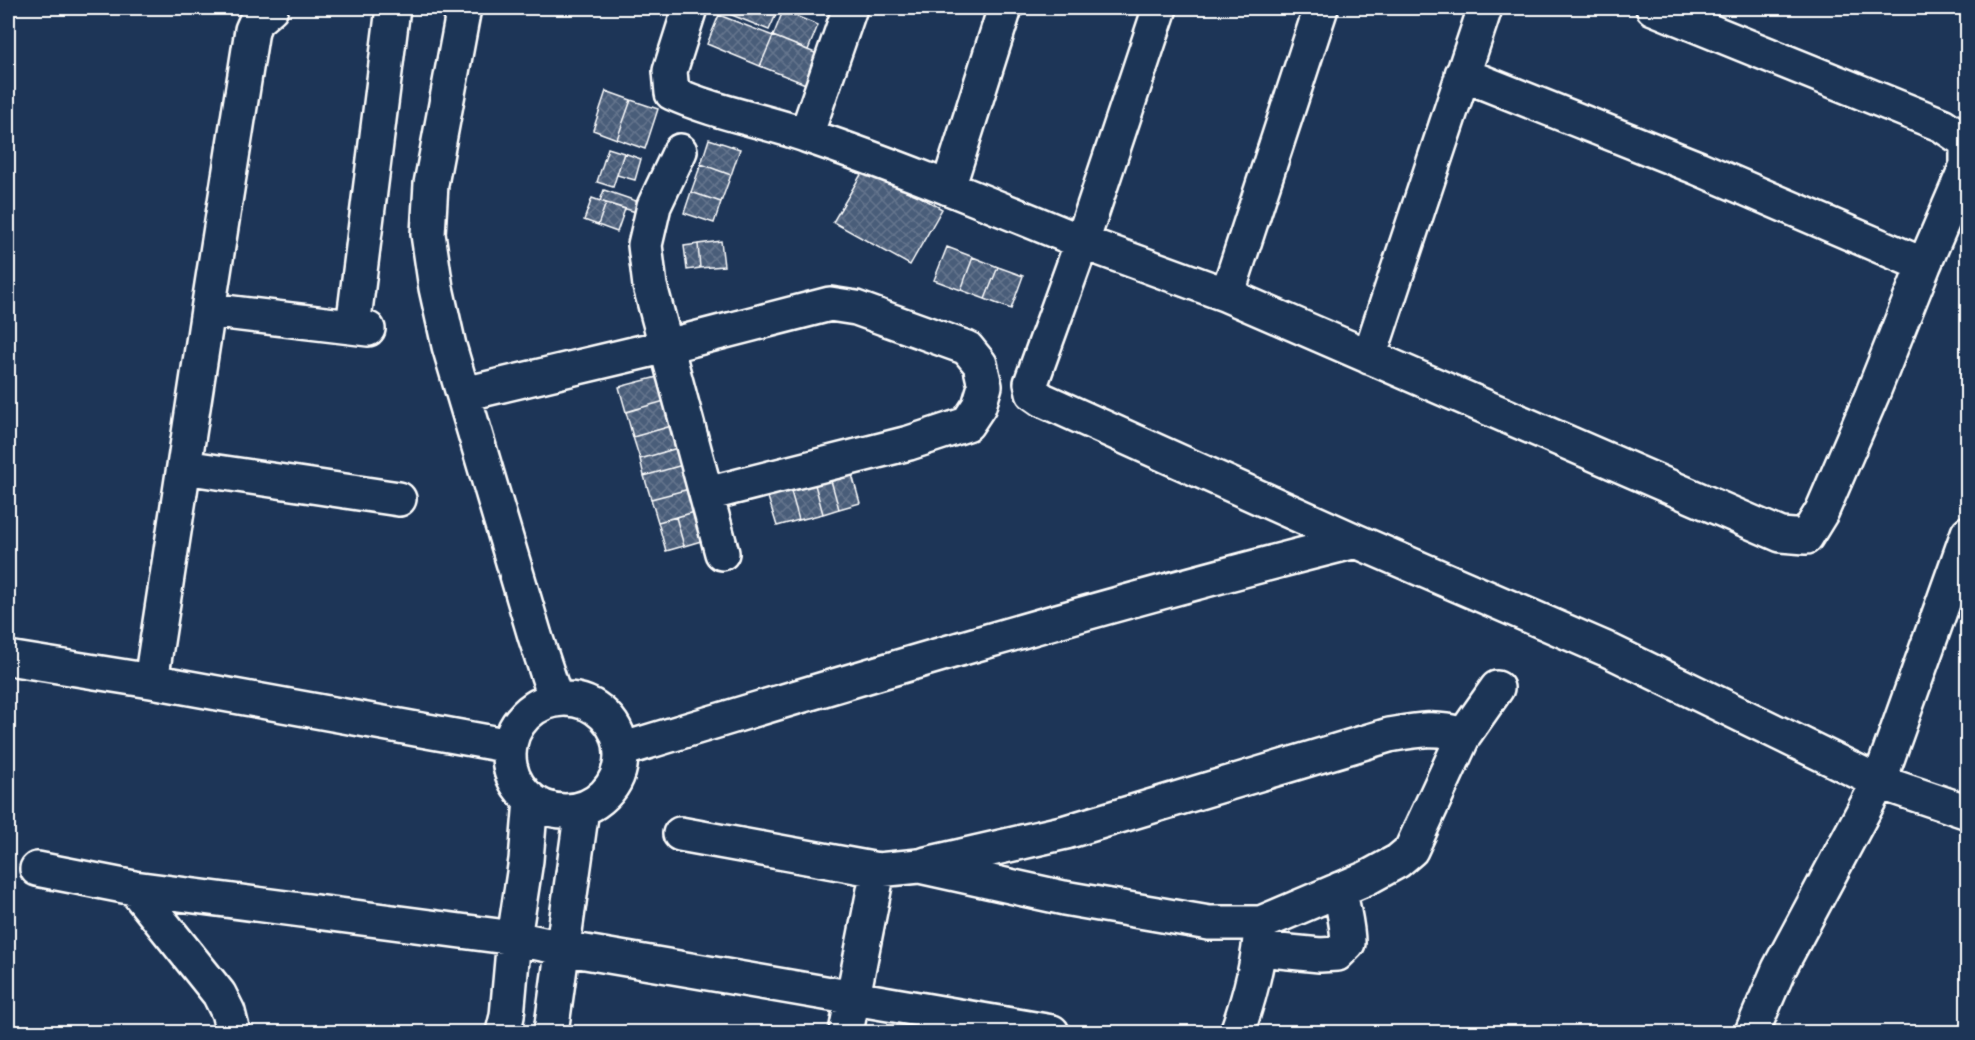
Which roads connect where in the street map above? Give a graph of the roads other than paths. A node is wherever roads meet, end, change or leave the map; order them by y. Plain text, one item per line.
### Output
1 (271, 8) edge
2 (393, 8) edge
3 (464, 8) edge
4 (690, 8) edge
5 (850, 8) edge
6 (1005, 8) edge
7 (1160, 8) edge
8 (1321, 8) edge
9 (1485, 8) edge
10 (1653, 8) edge
11 (1462, 74) junction
12 (806, 135) junction
13 (680, 151) dead end
14 (948, 188) junction
15 (1082, 242) junction
16 (1924, 265) junction
17 (1227, 295) junction
18 (208, 310) junction
19 (667, 346) junction
20 (1370, 357) junction
21 (464, 394) junction
22 (184, 467) junction
23 (707, 494) junction
24 (399, 499) dead end
25 (1968, 533) edge
26 (1356, 541) junction
27 (722, 553) dead end
28 (8, 658) edge
29 (151, 681) junction
30 (1497, 688) dead end
31 (556, 700) junction
32 (1464, 735) junction
33 (510, 746) junction
34 (621, 750) junction
35 (1879, 782) junction
36 (531, 800) junction
37 (582, 809) junction
38 (1968, 812) edge
39 (680, 834) dead end
40 (918, 866) junction
41 (37, 869) dead end
42 (878, 870) junction
43 (134, 888) junction
44 (1340, 889) junction
45 (1261, 936) junction
46 (514, 938) junction
47 (562, 948) junction
48 (853, 997) junction
49 (233, 1032) edge
50 (503, 1032) edge
51 (551, 1032) edge
52 (846, 1032) edge
53 (1052, 1032) edge
54 (1237, 1032) edge
55 (1752, 1032) edge

1 - 18 street
2 - 18 street
3 - 21 street
4 - 12 street
5 - 12 street
6 - 14 street
7 - 15 street
8 - 17 street
9 - 11 street
10 - 16 street
11 - 16 street
11 - 20 street
12 - 14 street
13 - 19 street
14 - 15 street
15 - 17 street
15 - 26 street
16 - 20 street
17 - 20 street
18 - 22 street
19 - 21 street
19 - 23 street
19 - 23 street
21 - 31 street
22 - 24 street
22 - 29 street
23 - 27 street
25 - 35 street
26 - 34 street
26 - 35 street
28 - 29 street
29 - 33 street
30 - 32 street
31 - 33 street
31 - 34 street
32 - 40 street
32 - 44 street
33 - 36 street
34 - 37 street
35 - 38 street
35 - 55 street
36 - 37 street
36 - 46 street
37 - 47 street
39 - 42 street
40 - 42 street
40 - 45 street
41 - 43 street
42 - 48 street
43 - 46 street
43 - 49 street
44 - 45 street
44 - 45 street
45 - 54 street
46 - 47 street
46 - 50 street
47 - 48 street
47 - 51 street
48 - 52 street
48 - 53 street

